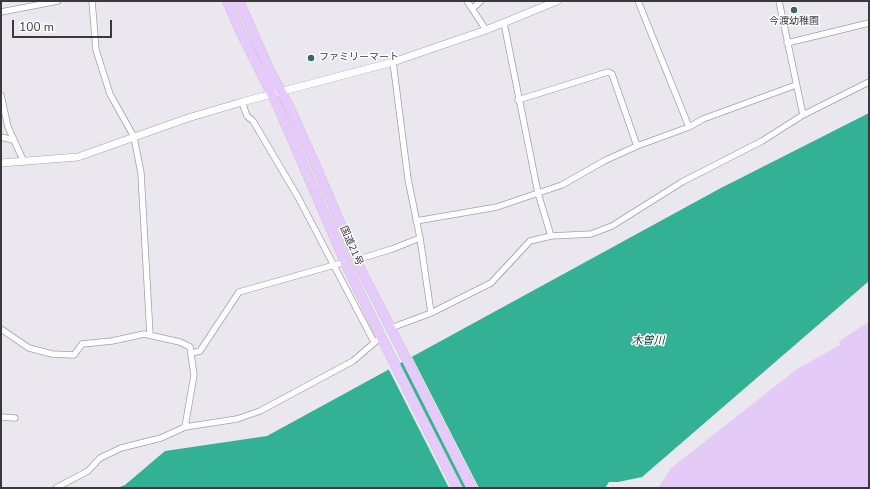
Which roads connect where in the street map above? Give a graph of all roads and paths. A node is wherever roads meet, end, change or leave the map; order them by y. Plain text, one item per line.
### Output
1 (58, 1) edge
2 (92, 1) edge
3 (227, 1) edge
4 (238, 1) edge
5 (467, 1) edge
6 (481, 1) edge
7 (557, 1) edge
8 (638, 1) edge
9 (779, 1) edge
10 (473, 8) junction
11 (1, 12) edge
12 (504, 23) junction
13 (869, 23) edge
14 (486, 30) junction
15 (787, 43) junction
16 (393, 62) junction
17 (869, 82) edge
18 (796, 85) junction
19 (281, 92) junction
20 (271, 94) junction
21 (1, 95) edge
22 (518, 100) junction
23 (242, 102) junction
24 (803, 115) junction
25 (689, 127) junction
26 (1, 137) edge
27 (134, 137) junction
28 (13, 140) junction
29 (637, 146) junction
30 (24, 162) junction
31 (1, 163) edge
32 (538, 193) junction
33 (416, 221) junction
34 (551, 236) junction
35 (420, 238) junction
36 (356, 260) junction
37 (346, 262) junction
38 (334, 266) junction
39 (431, 313) junction
40 (391, 328) junction
41 (1, 329) edge
42 (150, 335) junction
43 (377, 340) junction
44 (192, 353) junction
45 (1, 417) edge
46 (15, 418) dead end
47 (185, 427) junction
48 (56, 488) edge
49 (457, 488) edge
50 (472, 488) edge

1 - 11 street
2 - 27 street
3 - 20 highway, 国道21号
4 - 19 highway, 国道21号
5 - 10 street
6 - 10 street
7 - 12 street
8 - 25 street
9 - 15 street
10 - 14 street
12 - 14 street
12 - 22 street
13 - 15 street
14 - 16 street
15 - 18 street
16 - 19 street
16 - 33 street
17 - 24 street
18 - 24 street
18 - 25 street
19 - 20 street
19 - 36 highway, 国道21号
20 - 23 street
20 - 37 highway, 国道21号
21 - 28 street
22 - 29 street
22 - 32 street
23 - 27 street
23 - 38 street
24 - 34 street
25 - 29 street
26 - 28 street
27 - 30 street
27 - 42 street
28 - 30 street
29 - 32 street
30 - 31 street
32 - 33 street
32 - 34 street
33 - 35 street
34 - 39 street
35 - 36 street
35 - 39 street
36 - 40 highway, 国道21号
37 - 38 street
37 - 43 highway, 国道21号
38 - 43 street
38 - 44 street
39 - 40 street
40 - 50 highway, 国道21号
41 - 42 street
42 - 44 street
43 - 47 street
43 - 49 highway, 国道21号
44 - 47 street
45 - 46 street
47 - 48 street

